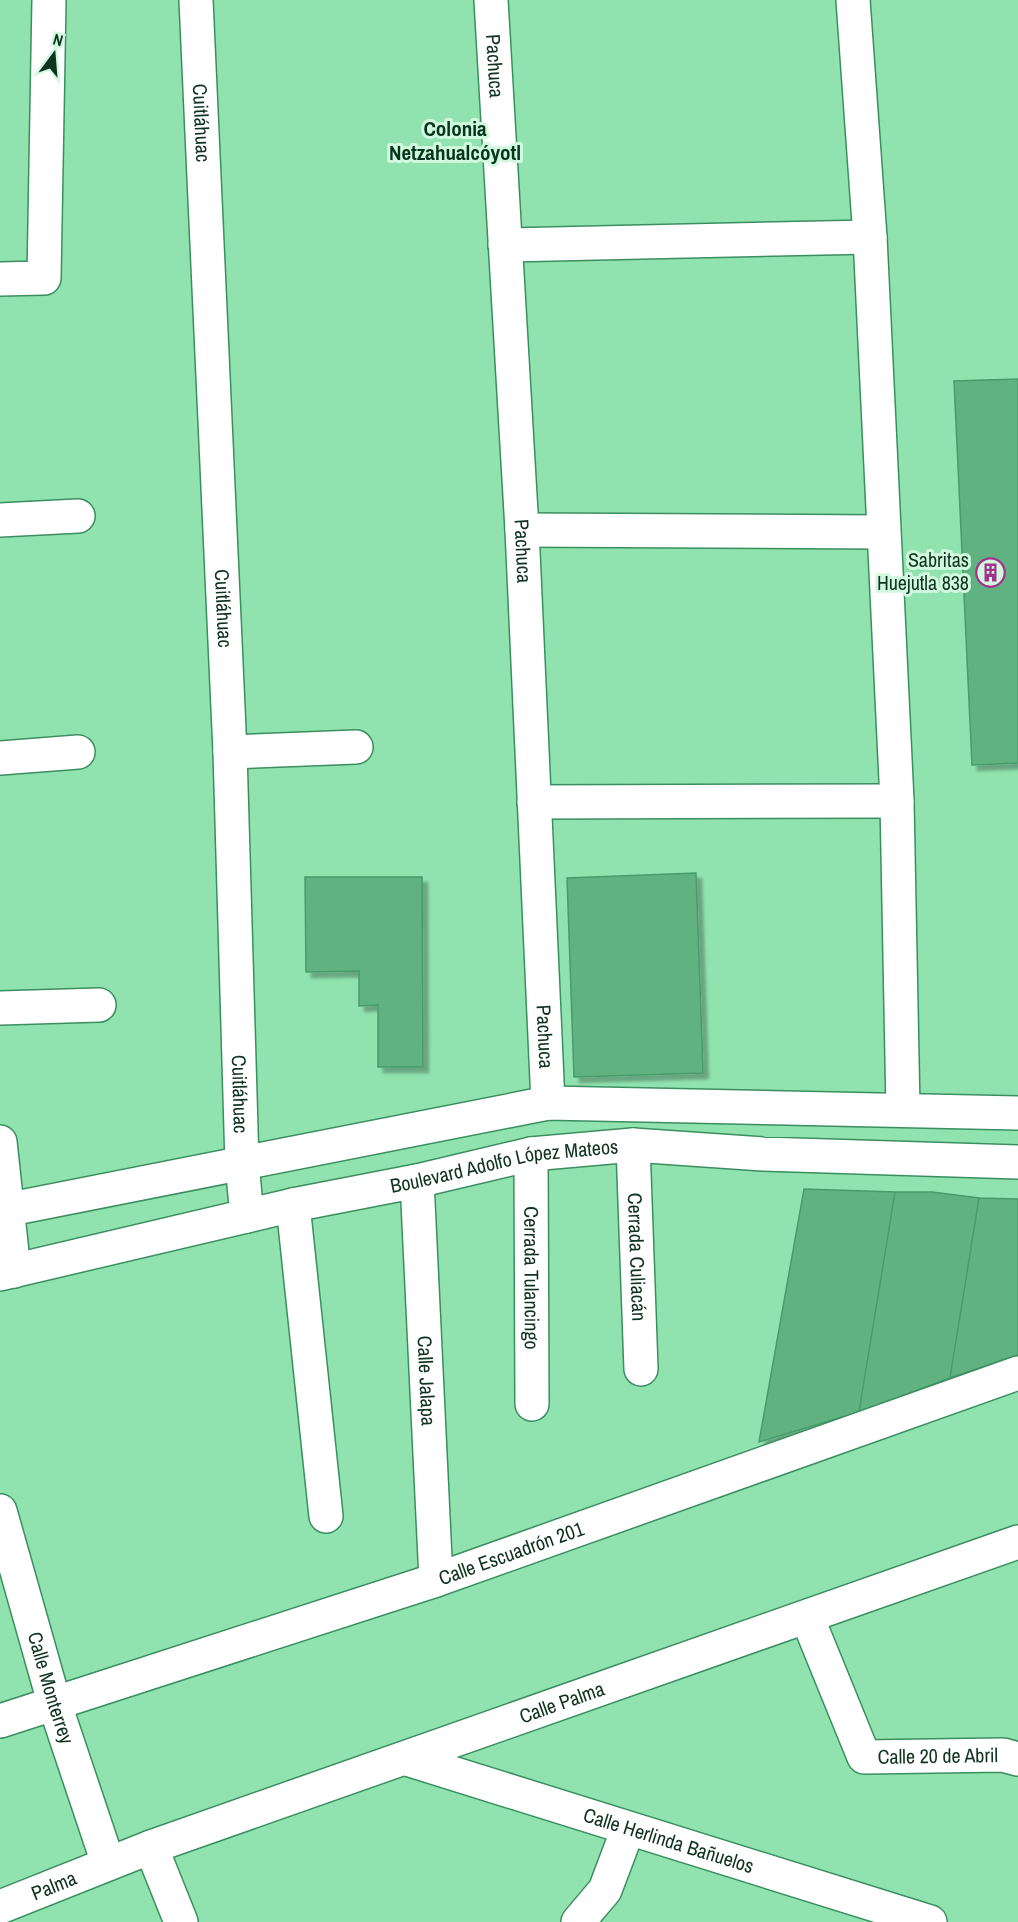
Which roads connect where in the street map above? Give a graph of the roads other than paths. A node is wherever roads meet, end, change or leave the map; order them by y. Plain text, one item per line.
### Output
1 (49, 0) edge
2 (196, 0) edge
3 (491, 0) edge
4 (853, 0) edge
5 (870, 237) junction
6 (505, 245) junction
7 (0, 279) edge
8 (78, 516) dead end
9 (0, 520) edge
10 (522, 530) junction
11 (882, 532) junction
12 (356, 747) dead end
13 (78, 752) dead end
14 (230, 752) junction
15 (0, 758) edge
16 (897, 801) junction
17 (534, 802) junction
18 (99, 1005) dead end
19 (0, 1008) edge
20 (548, 1104) junction
21 (903, 1110) junction
22 (1018, 1113) edge
23 (0, 1142) edge
24 (633, 1145) junction
25 (531, 1154) junction
26 (1018, 1162) edge
27 (242, 1164) junction
28 (417, 1181) junction
29 (293, 1205) junction
30 (3, 1210) edge
31 (247, 1216) junction
32 (7, 1272) edge
33 (641, 1369) dead end
34 (1018, 1373) edge
35 (532, 1404) dead end
36 (326, 1516) dead end
37 (1, 1522) edge
38 (1018, 1542) edge
39 (436, 1580) junction
40 (807, 1617) junction
41 (54, 1702) junction
42 (0, 1721) edge
43 (407, 1759) junction
44 (1018, 1759) edge
45 (628, 1829) junction
46 (151, 1847) junction
47 (108, 1863) junction
48 (0, 1907) edge
49 (181, 1922) edge
50 (578, 1922) edge
51 (930, 1922) edge

1 - 7 street
2 - 14 street, Cuitláhuac
3 - 6 street, Pachuca
4 - 5 street
5 - 6 street
5 - 11 street
6 - 10 street, Pachuca
8 - 9 street
10 - 11 street
10 - 17 street, Pachuca
11 - 16 street
12 - 14 street
13 - 15 street
14 - 27 street, Cuitláhuac
16 - 17 street
16 - 21 street
17 - 20 street, Pachuca
18 - 19 street
20 - 21 street
20 - 27 street
21 - 22 street
23 - 30 street
24 - 25 street, Boulevard Adolfo López Mateos
24 - 26 street, Boulevard Adolfo López Mateos
24 - 33 street, Cerrada Culiacán
25 - 28 street, Boulevard Adolfo López Mateos
25 - 35 street, Cerrada Tulancingo
27 - 30 street
27 - 31 street, Cuitláhuac
28 - 29 street, Boulevard Adolfo López Mateos
28 - 39 street, Calle Jalapa
29 - 31 street, Boulevard Adolfo López Mateos
29 - 36 street
30 - 32 street
31 - 32 street, Boulevard Adolfo López Mateos
34 - 39 street, Calle Escuadrón 201
37 - 41 street, Calle Monterrey
38 - 40 street, Calle Palma
39 - 41 street, Calle Escuadrón 201
40 - 43 street, Calle Palma
40 - 44 street, Calle 20 de Abril
41 - 42 street, Calle Escuadrón 201
41 - 47 street, Calle Monterrey
43 - 45 street, Calle Herlinda Bañuelos
43 - 46 street, Calle Palma
45 - 50 street
45 - 51 street, Calle Herlinda Bañuelos
46 - 47 street, Calle Palma
46 - 49 street
47 - 48 street, Palma

